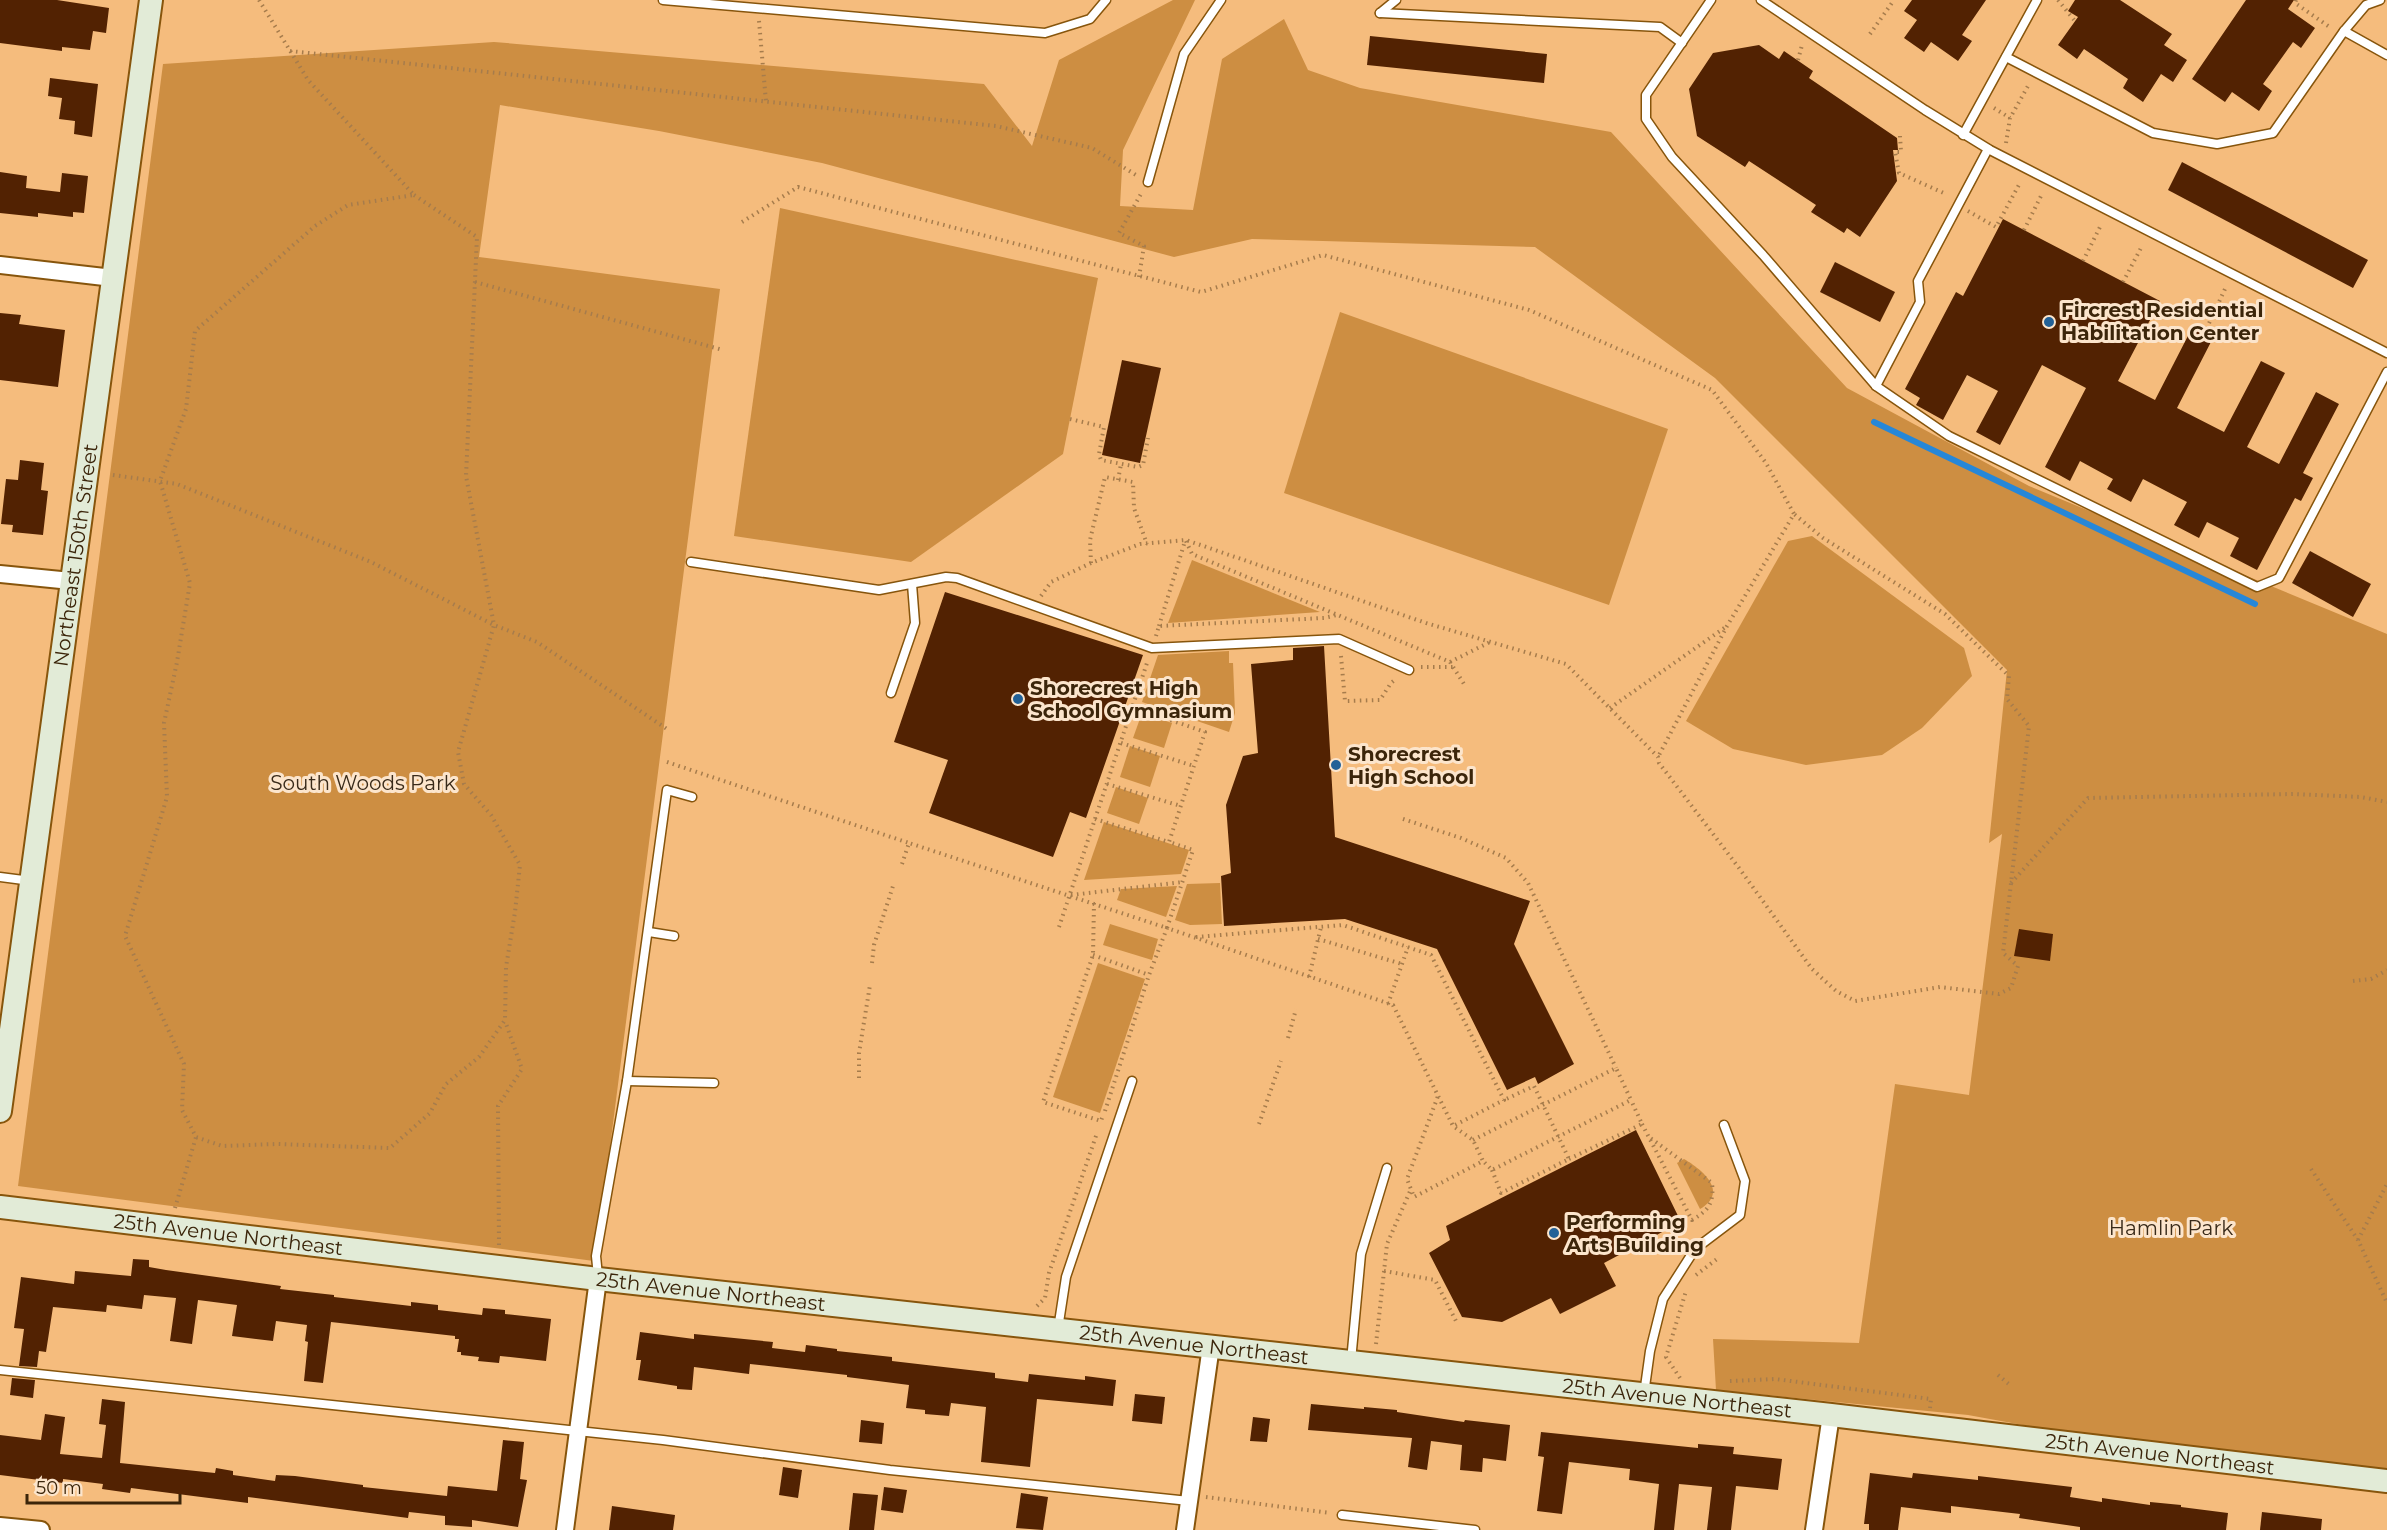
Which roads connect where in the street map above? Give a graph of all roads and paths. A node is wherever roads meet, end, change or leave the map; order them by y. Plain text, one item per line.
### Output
1 (151, 0) edge
2 (259, 0) edge
3 (663, 0) edge
4 (1106, 0) edge
5 (1221, 0) edge
6 (1396, 0) edge
7 (1711, 0) edge
8 (1761, 0) edge
9 (1894, 0) edge
10 (2037, 0) edge
11 (2058, 0) edge
12 (2296, 0) edge
13 (2380, 0) edge
14 (758, 8) junction
15 (2075, 21) dead end
16 (2331, 28) dead end
17 (2344, 31) junction
18 (1870, 34) dead end
19 (1682, 43) junction
20 (1802, 44) dead end
21 (290, 51) junction
22 (2387, 55) edge
23 (2006, 57) junction
24 (1798, 60) dead end
25 (2028, 86) dead end
26 (766, 102) junction
27 (1994, 108) dead end
28 (2010, 118) junction
29 (1963, 135) junction
30 (1900, 136) dead end
31 (2006, 142) dead end
32 (1988, 149) junction
33 (1148, 182) junction
34 (2020, 183) dead end
35 (1946, 194) dead end
36 (2043, 194) dead end
37 (414, 195) junction
38 (1963, 207) dead end
39 (742, 222) dead end
40 (2101, 225) dead end
41 (2024, 230) dead end
42 (2142, 246) dead end
43 (2083, 261) dead end
44 (0, 266) edge
45 (1139, 277) junction
46 (112, 278) junction
47 (475, 282) junction
48 (2123, 282) dead end
49 (2225, 289) dead end
50 (2204, 334) dead end
51 (723, 350) dead end
52 (2387, 353) edge
53 (2387, 372) edge
54 (1876, 386) junction
55 (1070, 419) dead end
56 (1148, 438) dead end
57 (1121, 464) junction
58 (113, 475) dead end
59 (1118, 480) junction
60 (160, 481) junction
61 (1794, 514) junction
62 (1186, 540) junction
63 (1147, 544) junction
64 (691, 562) dead end
65 (1091, 563) junction
66 (0, 574) edge
67 (71, 581) junction
68 (912, 584) junction
69 (1034, 606) junction
70 (1337, 615) junction
71 (494, 625) junction
72 (1159, 626) junction
73 (1727, 626) junction
74 (1491, 642) junction
75 (1152, 648) junction
76 (1341, 656) dead end
77 (1450, 662) junction
78 (1454, 668) junction
79 (1409, 670) junction
80 (1464, 684) dead end
81 (891, 693) dead end
82 (1132, 706) junction
83 (1610, 709) junction
84 (667, 729) dead end
85 (1121, 742) junction
86 (1658, 757) junction
87 (667, 762) dead end
88 (1194, 766) junction
89 (1107, 784) junction
90 (692, 797) dead end
91 (2387, 802) edge
92 (1181, 806) junction
93 (1095, 819) junction
94 (1403, 819) dead end
95 (1169, 842) junction
96 (909, 843) junction
97 (902, 864) dead end
98 (0, 877) edge
99 (31, 881) junction
100 (1183, 882) junction
101 (2011, 883) junction
102 (893, 886) dead end
103 (1070, 895) junction
104 (1094, 903) junction
105 (1059, 927) dead end
106 (1321, 927) junction
107 (1167, 928) junction
108 (649, 932) junction
109 (674, 936) dead end
110 (1193, 937) junction
111 (1318, 939) junction
112 (1408, 947) junction
113 (1093, 955) junction
114 (872, 963) dead end
115 (1402, 964) junction
116 (2387, 970) edge
117 (1149, 975) junction
118 (1309, 977) junction
119 (2353, 981) dead end
120 (870, 985) dead end
121 (1388, 1004) junction
122 (1296, 1009) dead end
123 (505, 1020) junction
124 (1288, 1038) dead end
125 (1281, 1061) dead end
126 (1616, 1068) junction
127 (859, 1078) dead end
128 (627, 1081) junction
129 (1132, 1081) dead end
130 (714, 1083) dead end
131 (1438, 1096) junction
132 (1504, 1100) junction
133 (1631, 1100) junction
134 (1542, 1104) junction
135 (0, 1111) edge
136 (1101, 1121) junction
137 (1259, 1124) dead end
138 (1641, 1124) junction
139 (1724, 1125) dead end
140 (1453, 1126) junction
141 (1558, 1136) junction
142 (196, 1137) junction
143 (1649, 1137) junction
144 (1473, 1140) junction
145 (1569, 1159) junction
146 (1483, 1161) junction
147 (1387, 1168) dead end
148 (2311, 1169) dead end
149 (1492, 1170) junction
150 (2387, 1184) edge
151 (1411, 1188) junction
152 (0, 1207) edge
153 (175, 1208) dead end
154 (2358, 1240) junction
155 (499, 1245) dead end
156 (1717, 1259) dead end
157 (1384, 1271) junction
158 (1693, 1278) dead end
159 (598, 1279) junction
160 (1687, 1288) dead end
161 (2387, 1303) edge
162 (1036, 1309) dead end
163 (1457, 1323) dead end
164 (1058, 1329) junction
165 (1211, 1346) junction
166 (1375, 1347) dead end
167 (1351, 1362) junction
168 (0, 1371) edge
169 (1998, 1375) dead end
170 (1729, 1381) dead end
171 (1682, 1382) dead end
172 (2010, 1384) dead end
173 (1644, 1395) junction
174 (1831, 1415) junction
175 (1927, 1427) junction
176 (578, 1432) junction
177 (2387, 1481) edge
178 (1190, 1498) junction
179 (1342, 1515) joint
180 (0, 1526) edge
181 (41, 1530) edge
182 (565, 1530) edge
183 (1185, 1530) edge
184 (1475, 1530) edge
185 (1814, 1530) edge

1 - 46 street, Northeast 150th Street
2 - 21 path
3 - 14 lane
4 - 14 lane
5 - 33 lane
6 - 19 lane
7 - 19 lane
8 - 29 lane
9 - 18 path
10 - 23 lane
11 - 15 path
12 - 16 path
13 - 17 lane
14 - 26 path
17 - 22 lane
17 - 23 lane
19 - 54 lane
20 - 24 path
21 - 26 path
21 - 37 path
23 - 29 lane
25 - 28 path
26 - 33 path
27 - 28 path
28 - 31 path
29 - 32 lane
30 - 35 path
32 - 52 lane
32 - 54 lane
33 - 45 path
34 - 38 path
36 - 41 path
37 - 47 path
37 - 60 path
39 - 45 path
40 - 43 path
42 - 48 path
44 - 46 street
45 - 61 path
46 - 67 street, Northeast 150th Street
47 - 51 path
47 - 71 path
49 - 50 path
53 - 54 lane
55 - 57 path
56 - 57 path
57 - 59 path
58 - 60 path
59 - 63 path
59 - 65 path
60 - 71 path
60 - 142 path
61 - 73 path
61 - 101 path
62 - 63 path
62 - 70 path
62 - 72 path
62 - 74 path
63 - 65 path
64 - 68 lane
65 - 69 path
66 - 67 street
67 - 99 street, Northeast 150th Street
68 - 69 lane
68 - 81 lane
69 - 75 lane
70 - 72 path
70 - 77 path
71 - 84 path
71 - 123 path
72 - 75 path
73 - 83 path
73 - 86 path
74 - 77 path
74 - 83 path
75 - 79 lane
75 - 82 path
76 - 79 path
77 - 78 path
78 - 79 path
78 - 80 path
82 - 85 path
82 - 88 path
83 - 86 path
85 - 88 path
85 - 89 path
86 - 101 path
87 - 96 path
88 - 92 path
89 - 92 path
89 - 93 path
90 - 108 lane
91 - 101 path
92 - 95 path
93 - 95 path
93 - 103 path
94 - 126 path
95 - 100 path
96 - 97 path
96 - 103 path
98 - 99 lane
99 - 135 street, Northeast 150th Street
100 - 103 path
100 - 107 path
102 - 114 path
103 - 104 path
103 - 105 path
104 - 107 path
104 - 113 path
106 - 110 path
106 - 111 path
106 - 112 path
107 - 110 path
107 - 117 path
108 - 109 lane
108 - 128 lane
110 - 118 path
111 - 115 path
111 - 118 path
112 - 115 path
112 - 132 path
113 - 117 path
113 - 136 path
115 - 121 path
116 - 119 path
117 - 136 path
118 - 121 path
120 - 127 path
121 - 131 path
122 - 124 path
123 - 142 path
123 - 155 path
125 - 137 path
126 - 133 path
126 - 134 path
128 - 130 lane
128 - 159 lane
129 - 164 lane
131 - 140 path
131 - 151 path
132 - 134 path
132 - 140 path
133 - 138 path
133 - 141 path
134 - 141 path
134 - 144 path
136 - 162 path
138 - 143 path
138 - 145 path
139 - 173 lane
140 - 144 path
141 - 145 path
141 - 149 path
142 - 153 path
143 - 143 path
144 - 146 path
145 - 149 path
146 - 149 path
146 - 151 path
147 - 167 lane
148 - 154 path
150 - 154 path
151 - 157 path
152 - 159 street, 25th Avenue Northeast
154 - 161 path
156 - 158 path
157 - 163 path
157 - 166 path
159 - 164 street, 25th Avenue Northeast
159 - 176 street
160 - 171 path
164 - 165 street, 25th Avenue Northeast
165 - 167 street, 25th Avenue Northeast
165 - 178 street
167 - 173 street, 25th Avenue Northeast
168 - 176 lane
169 - 172 path
170 - 175 path
173 - 174 street, 25th Avenue Northeast
174 - 175 street, 25th Avenue Northeast
174 - 185 street
175 - 177 street, 25th Avenue Northeast
176 - 178 lane
176 - 182 street
178 - 179 path
178 - 183 street
179 - 184 lane
180 - 181 street

